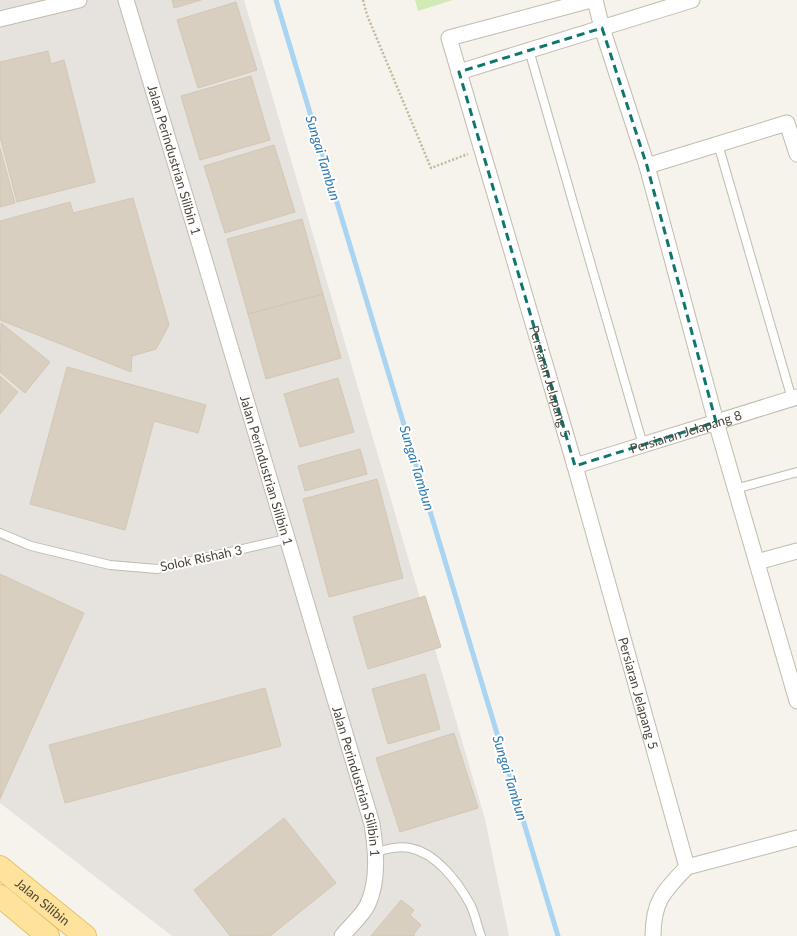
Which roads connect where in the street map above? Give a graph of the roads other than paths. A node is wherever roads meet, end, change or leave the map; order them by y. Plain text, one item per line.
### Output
1 (79, 0) edge
2 (126, 0) edge
3 (591, 0) edge
4 (595, 0) edge
5 (692, 0) edge
6 (0, 18) edge
7 (602, 28) junction
8 (529, 50) junction
9 (459, 72) junction
10 (792, 121) edge
11 (718, 144) junction
12 (797, 154) edge
13 (647, 166) junction
14 (794, 398) edge
15 (716, 422) junction
16 (643, 445) junction
17 (575, 466) junction
18 (797, 472) edge
19 (735, 489) junction
20 (0, 533) edge
21 (286, 539) junction
22 (797, 551) edge
23 (757, 562) junction
24 (797, 701) edge
25 (797, 838) edge
26 (376, 852) junction
27 (687, 867) junction
28 (0, 868) edge
29 (0, 896) edge
30 (48, 936) edge
31 (85, 936) edge
32 (342, 936) edge
33 (481, 936) edge
34 (653, 936) edge

1 - 6 street
2 - 21 street, Jalan Perindustrian Silibin 1
3 - 9 street, Persiaran Jelapang 5
4 - 7 street
5 - 7 street
7 - 8 street
7 - 13 street
8 - 9 street
8 - 16 lane
9 - 17 street, Persiaran Jelapang 5
10 - 11 street
10 - 12 street
11 - 13 street
11 - 14 lane
13 - 15 street
14 - 15 street, Persiaran Jelapang 8
15 - 16 street, Persiaran Jelapang 8
15 - 19 street
16 - 17 street, Persiaran Jelapang 8
17 - 27 street, Persiaran Jelapang 5
18 - 19 lane
19 - 23 street
20 - 21 lane, Solok Rishah 3
21 - 26 street, Jalan Perindustrian Silibin 1
22 - 23 street
23 - 24 street
25 - 27 street
26 - 32 street, Jalan Perindustrian Silibin 1
26 - 33 lane
27 - 34 street
28 - 31 main road, Jalan Silibin
29 - 30 main road, Jalan Silibin

